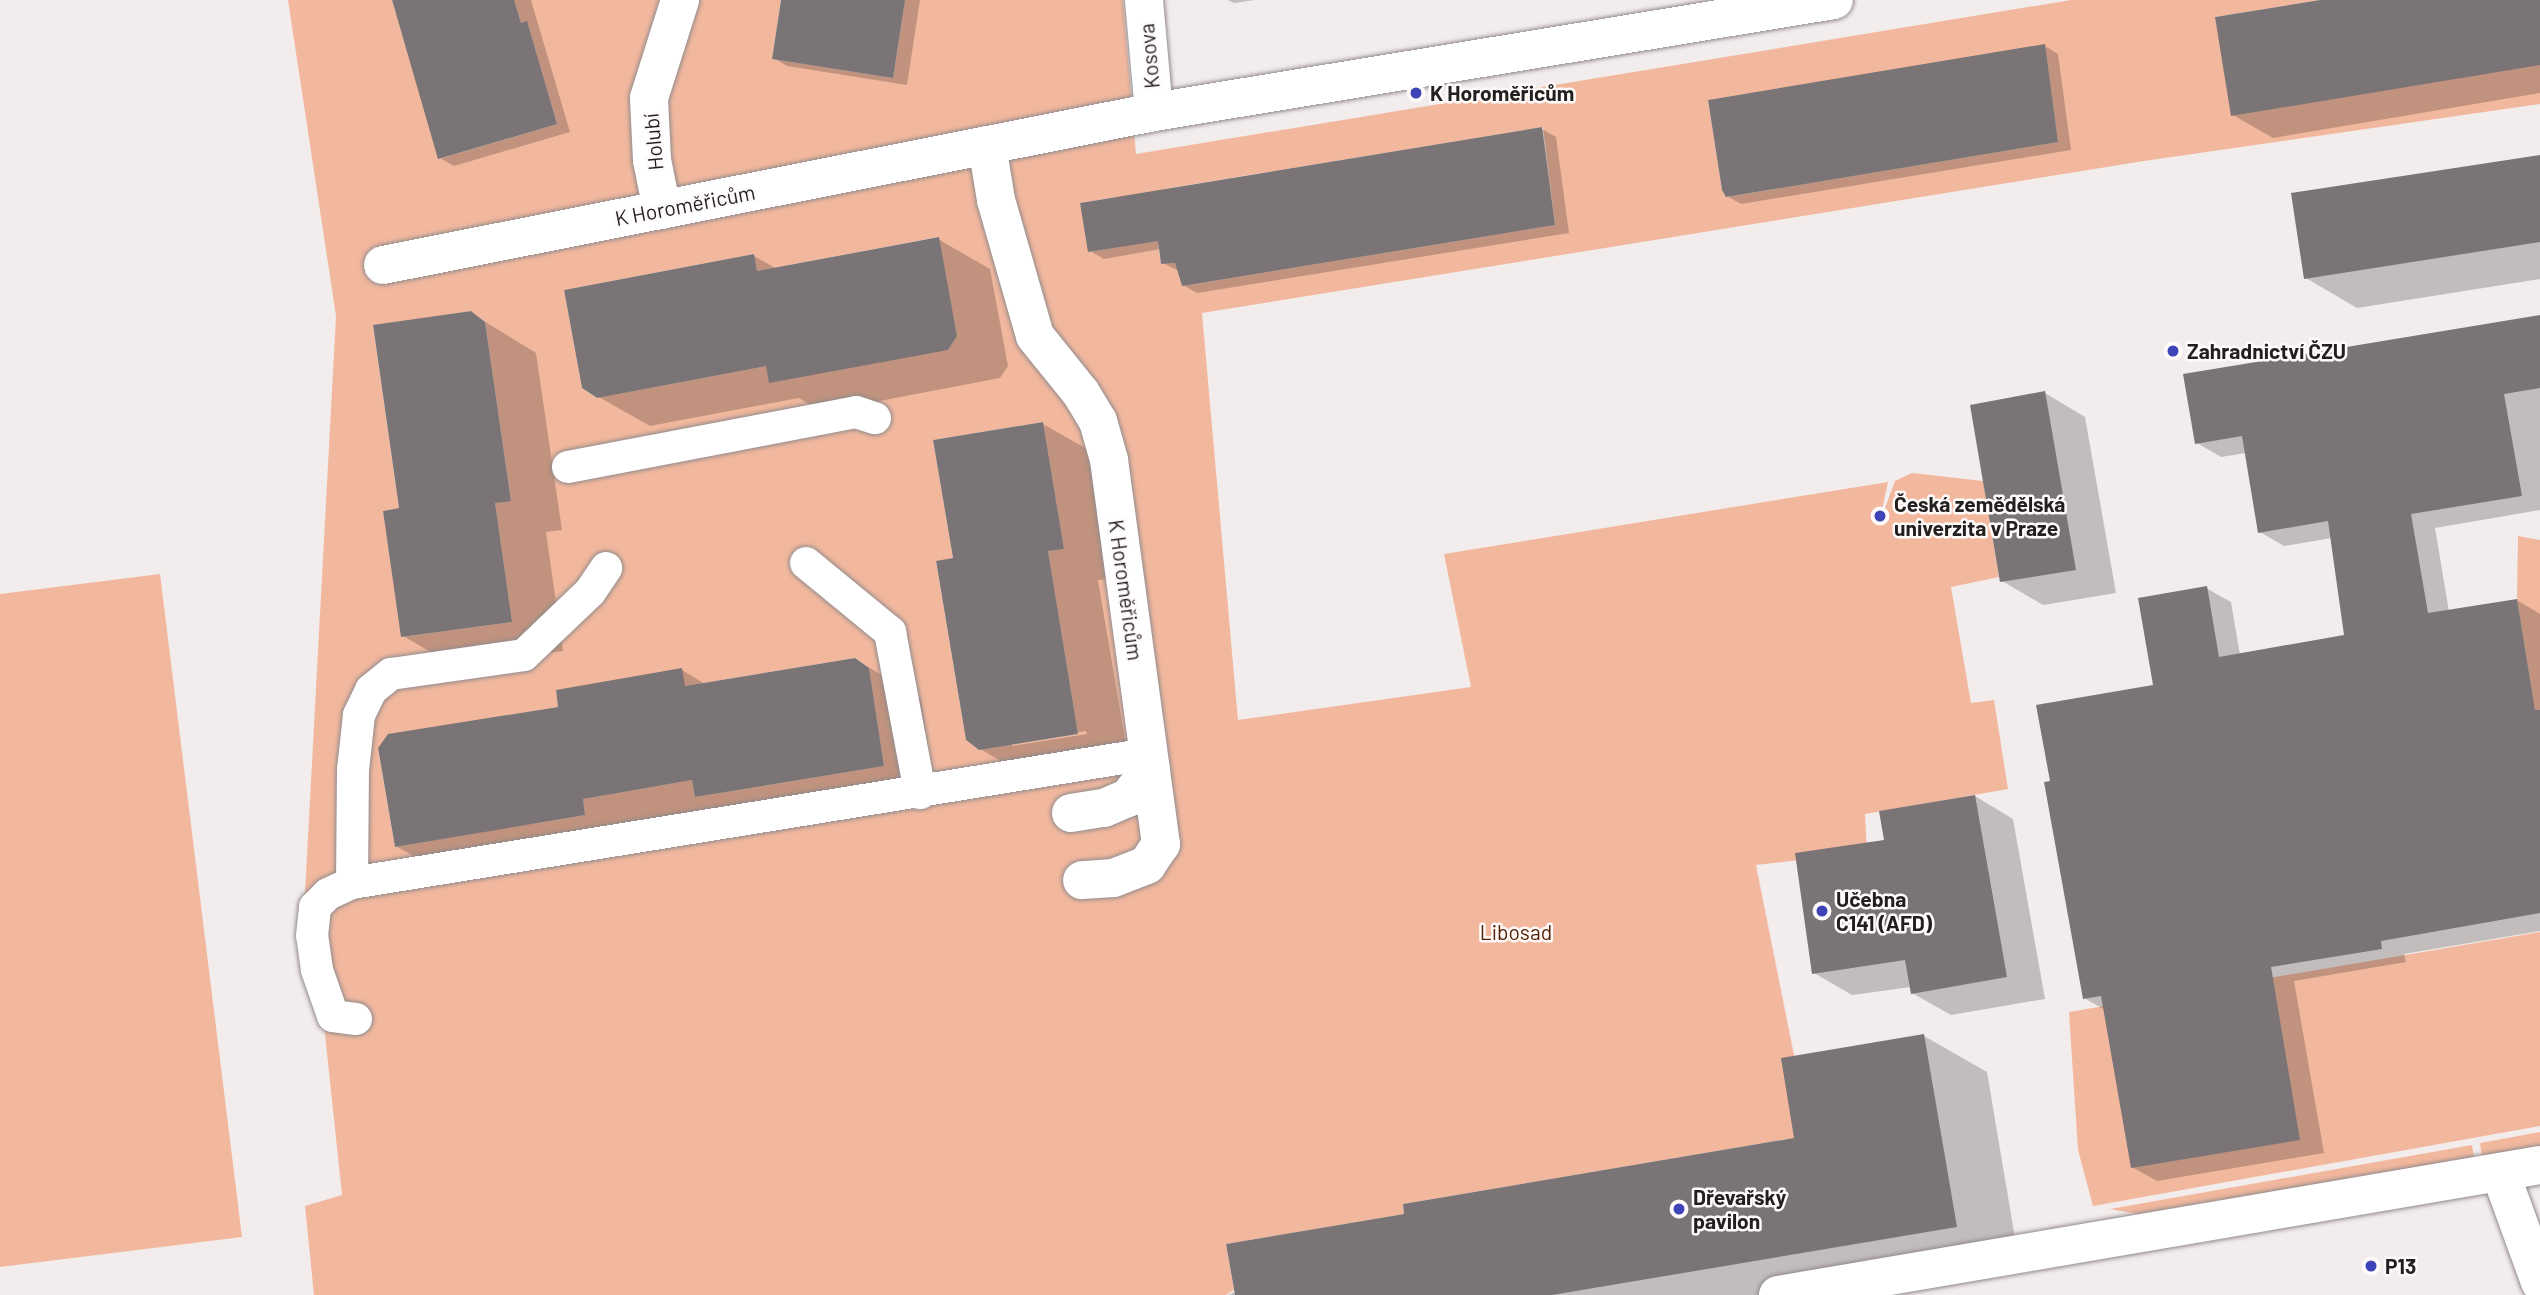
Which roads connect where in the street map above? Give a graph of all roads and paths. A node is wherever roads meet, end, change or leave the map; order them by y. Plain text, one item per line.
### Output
1 (650, 0) edge
2 (680, 0) edge
3 (1144, 0) edge
4 (1834, 0) edge
5 (655, 75) junction
6 (1154, 112) junction
7 (987, 145) junction
8 (662, 210) junction
9 (383, 265) dead end
10 (875, 418) dead end
11 (568, 467) dead end
12 (806, 563) dead end
13 (606, 568) dead end
14 (1150, 762) junction
15 (920, 793) junction
16 (1070, 813) dead end
17 (1082, 880) dead end
18 (352, 884) junction
19 (356, 1018) dead end
20 (2540, 1165) edge
21 (2500, 1172) junction
22 (2540, 1282) edge
23 (1778, 1295) edge

1 - 5 street, Holubí
2 - 5 street, Holubí
3 - 6 street, Kosova
4 - 6 street, K Horoměřicům
5 - 8 street, Holubí
6 - 7 street, K Horoměřicům
7 - 8 street, K Horoměřicům
7 - 14 street, K Horoměřicům
8 - 9 street, K Horoměřicům
10 - 11 street
12 - 15 street
13 - 18 street
14 - 15 street
14 - 16 street
14 - 17 street, K Horoměřicům
15 - 18 street
18 - 19 street
20 - 21 street
21 - 22 street
21 - 23 street

